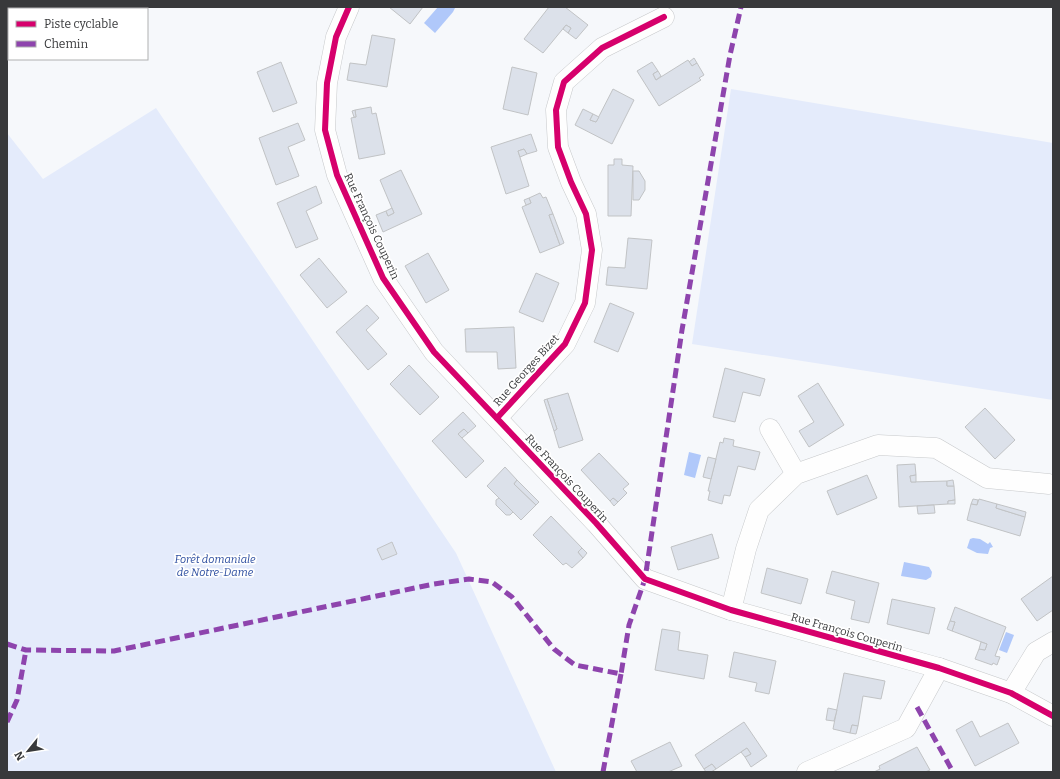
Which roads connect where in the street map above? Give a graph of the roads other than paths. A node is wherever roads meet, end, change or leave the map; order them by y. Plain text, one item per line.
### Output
1 (345, 10) edge
2 (664, 17) dead end
3 (497, 418) junction
4 (770, 429) dead end
5 (796, 474) junction
6 (1049, 484) dead end
7 (731, 610) junction
8 (1053, 642) edge
9 (939, 668) junction
10 (1011, 693) junction
11 (1053, 716) edge
12 (807, 772) edge

1 - 3 street, Rue François Couperin
2 - 3 street, Rue Georges Bizet
3 - 7 street, Rue François Couperin
4 - 5 street
5 - 6 street
5 - 7 street
7 - 9 street, Rue François Couperin
8 - 10 street
9 - 10 street, Rue François Couperin
9 - 12 street
10 - 11 street, Rue François Couperin

